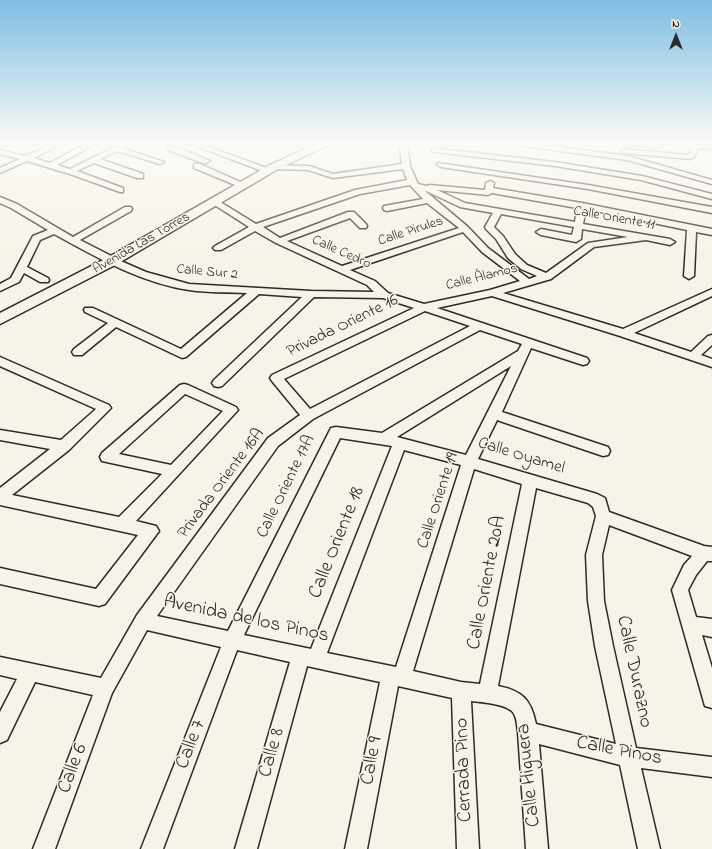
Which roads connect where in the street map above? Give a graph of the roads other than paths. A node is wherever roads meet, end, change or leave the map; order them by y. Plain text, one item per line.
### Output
1 (101, 183) edge
2 (237, 183) edge
3 (247, 183) edge
4 (488, 183) edge
5 (559, 183) edge
6 (659, 183) edge
7 (414, 184) junction
8 (243, 185) junction
9 (427, 187) junction
10 (120, 190) dead end
11 (487, 191) junction
12 (712, 197) edge
13 (0, 200) edge
14 (429, 200) junction
15 (214, 202) junction
16 (401, 204) junction
17 (582, 206) junction
18 (528, 207) junction
19 (387, 208) dead end
20 (128, 209) dead end
21 (712, 210) edge
22 (413, 212) dead end
23 (498, 212) junction
24 (363, 226) dead end
25 (579, 226) junction
26 (255, 227) junction
27 (692, 228) junction
28 (465, 229) junction
29 (55, 230) junction
30 (540, 232) dead end
31 (712, 232) edge
32 (644, 238) junction
33 (74, 240) junction
34 (279, 241) junction
35 (670, 242) dead end
36 (218, 248) dead end
37 (112, 261) junction
38 (22, 268) junction
39 (342, 269) junction
40 (689, 276) dead end
41 (547, 277) junction
42 (44, 280) dead end
43 (527, 282) junction
44 (0, 288) edge
45 (256, 290) junction
46 (492, 293) junction
47 (311, 294) junction
48 (711, 294) edge
49 (384, 295) junction
50 (424, 307) junction
51 (89, 310) dead end
52 (0, 320) edge
53 (116, 322) junction
54 (479, 326) junction
55 (624, 333) junction
56 (712, 339) edge
57 (525, 349) junction
58 (78, 352) dead end
59 (693, 356) junction
60 (583, 361) dead end
61 (1, 362) edge
62 (712, 363) edge
63 (218, 383) dead end
64 (494, 414) junction
65 (308, 416) junction
66 (0, 435) edge
67 (384, 439) junction
68 (400, 443) junction
69 (64, 446) junction
70 (602, 452) dead end
71 (469, 462) junction
72 (174, 471) junction
73 (530, 480) junction
74 (0, 498) edge
75 (601, 510) junction
76 (122, 525) junction
77 (708, 554) edge
78 (0, 576) edge
79 (143, 621) junction
80 (691, 625) junction
81 (712, 628) edge
82 (232, 641) junction
83 (308, 657) junction
84 (0, 666) edge
85 (30, 672) junction
86 (396, 675) junction
87 (105, 688) junction
88 (461, 691) junction
89 (487, 695) junction
90 (712, 698) edge
91 (519, 703) joint
92 (528, 732) junction
93 (0, 733) edge
94 (629, 757) junction
95 (712, 767) edge
96 (44, 849) edge
97 (152, 849) edge
98 (246, 849) edge
99 (356, 849) edge
100 (468, 849) edge
101 (537, 849) edge
102 (649, 849) edge

1 - 10 street
2 - 8 street
3 - 8 main road, Avenida Las Torres
4 - 11 street
5 - 21 street
6 - 12 street
7 - 9 street, Calle Oriente 11
7 - 14 street
7 - 26 street, Calle Oriente 11
8 - 15 main road, Avenida Las Torres
9 - 11 street
9 - 23 street, Calle Oriente 11
11 - 18 street
13 - 29 street, Calle Sur 2
14 - 16 street
14 - 28 street
15 - 26 street, Calle Cedro
15 - 37 main road, Avenida Las Torres
16 - 19 street
16 - 22 street
17 - 18 street
17 - 25 street
17 - 27 street
18 - 23 street, Calle Oriente 11
18 - 25 street, Calle Oriente 11
20 - 33 street
23 - 41 street
24 - 34 street
25 - 30 street
25 - 32 street, Calle Oriente 11
26 - 34 street, Calle Cedro
26 - 36 street, Calle Oriente 11
27 - 31 street
27 - 40 street
28 - 39 street, Calle Pirules
28 - 43 street
29 - 33 street, Calle Sur 2
29 - 38 street
32 - 35 street, Calle Oriente 11
32 - 41 street
33 - 37 street, Calle Sur 2
34 - 39 street, Calle Cedro
37 - 45 street, Calle Sur 2
37 - 52 main road, Avenida Las Torres
38 - 42 street
38 - 44 street
39 - 49 street, Calle Cedro
41 - 43 street, Calle Álamos
43 - 46 street, Calle Álamos
45 - 47 street, Calle Sur 2
45 - 53 street
46 - 50 street, Calle Álamos
46 - 55 street
47 - 49 street, Calle Sur 2
47 - 63 street
48 - 55 street
49 - 50 street, Calle Cedro
50 - 54 street, Calle Cedro
50 - 65 street, Privada Oriente 16
51 - 53 street
53 - 58 street
54 - 57 street, Calle Cedro
54 - 65 street, Privada Oriente 16A
55 - 59 street
56 - 59 street
57 - 60 street, Calle Cedro
57 - 64 street, Calle Oriente 19
57 - 67 street
59 - 62 street
61 - 69 street
64 - 70 street
64 - 71 street, Calle Oriente 19
65 - 79 street, Privada Oriente 16A
66 - 69 street
67 - 68 street, Calle Oyamel
67 - 82 street, Calle Oriente 17A
68 - 71 street, Calle Oyamel
68 - 83 street, Calle Oriente 18
69 - 74 street
71 - 73 street, Calle Oyamel
71 - 86 street, Calle Oriente 19
72 - 72 street
72 - 76 street
73 - 75 street, Calle Oyamel
73 - 89 street, Calle Oriente 20A
74 - 76 street
75 - 77 street, Calle Oyamel
75 - 94 street, Calle Durazno
76 - 78 street
77 - 80 street
79 - 82 street, Avenida de los Pinos
79 - 87 street, Avenida de los Pinos
80 - 81 street
80 - 90 street
82 - 83 street, Avenida de los Pinos
82 - 97 street, Calle 7
83 - 86 street, Avenida de los Pinos
83 - 98 street, Calle 8
84 - 85 street
85 - 87 street
85 - 93 street
86 - 88 street, Avenida de los Pinos
86 - 99 street, Calle 9
87 - 96 street, Calle 6
88 - 89 street, Avenida de los Pinos
88 - 100 street, Cerrada Pino
89 - 91 street, Avenida de los Pinos
91 - 92 street, Calle Higuera
92 - 94 street, Calle Pinos
92 - 101 street, Calle Higuera
94 - 95 street, Calle Pinos
94 - 102 street, Calle Durazno

